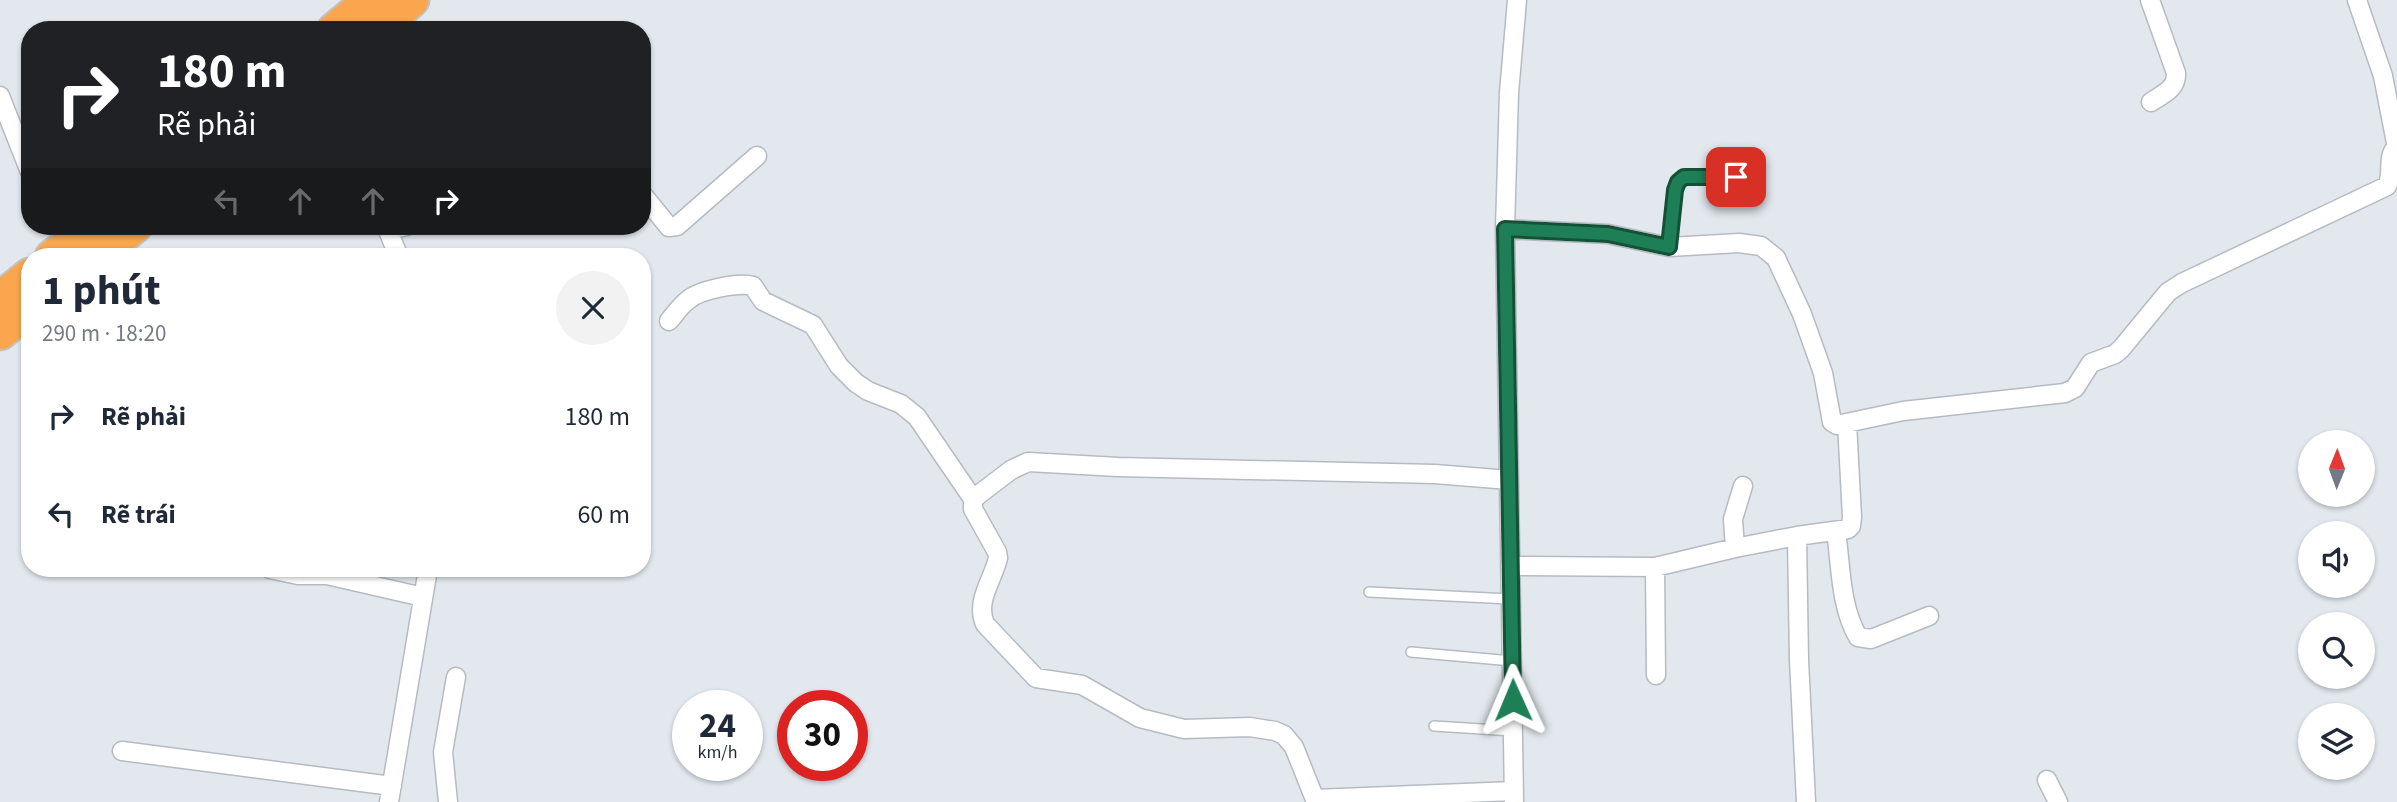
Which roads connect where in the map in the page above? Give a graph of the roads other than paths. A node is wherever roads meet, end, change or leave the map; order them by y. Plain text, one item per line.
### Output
1 (370, 0) edge
2 (412, 0) edge
3 (1517, 0) edge
4 (2150, 0) edge
5 (2357, 0) edge
6 (345, 21) edge
7 (388, 21) edge
8 (0, 96) edge
9 (2151, 102) dead end
10 (2396, 148) edge
11 (21, 149) edge
12 (757, 156) dead end
13 (1736, 177) dead end
14 (651, 205) edge
15 (1505, 229) junction
16 (100, 235) edge
17 (73, 242) edge
18 (1669, 247) junction
19 (21, 282) edge
20 (0, 299) edge
21 (21, 316) edge
22 (669, 321) dead end
23 (0, 332) edge
24 (1847, 423) junction
25 (1509, 480) junction
26 (1743, 486) dead end
27 (973, 499) junction
28 (1836, 531) junction
29 (1797, 536) junction
30 (1735, 548) junction
31 (1510, 566) junction
32 (1655, 567) junction
33 (336, 577) edge
34 (427, 577) edge
35 (1369, 592) dead end
36 (423, 597) junction
37 (1510, 599) junction
38 (1929, 616) dead end
39 (1411, 652) dead end
40 (1512, 661) junction
41 (1656, 676) dead end
42 (456, 677) dead end
43 (1434, 726) dead end
44 (1513, 731) junction
45 (122, 751) dead end
46 (2047, 780) dead end
47 (390, 794) edge
48 (1514, 796) edge
49 (1315, 801) edge
50 (448, 802) edge
51 (1806, 802) edge
52 (2058, 802) edge

1 - 6 highway
2 - 7 highway
3 - 15 street
4 - 9 street
5 - 10 street
8 - 11 street
10 - 24 street
12 - 14 street
13 - 18 lane
15 - 18 street
15 - 25 street
16 - 17 highway
18 - 24 street
19 - 20 highway
21 - 23 highway
22 - 27 street
24 - 28 street
25 - 27 street
25 - 31 street
26 - 30 street
27 - 49 street
28 - 29 street
28 - 38 street
29 - 30 street
29 - 51 street
30 - 32 street
31 - 32 street
31 - 37 street
32 - 41 street
33 - 36 street
34 - 36 street
35 - 37 lane
36 - 47 street
37 - 40 street
39 - 40 lane
40 - 44 street
42 - 50 street
43 - 44 lane
44 - 48 street
45 - 47 street
46 - 52 street
48 - 49 street

